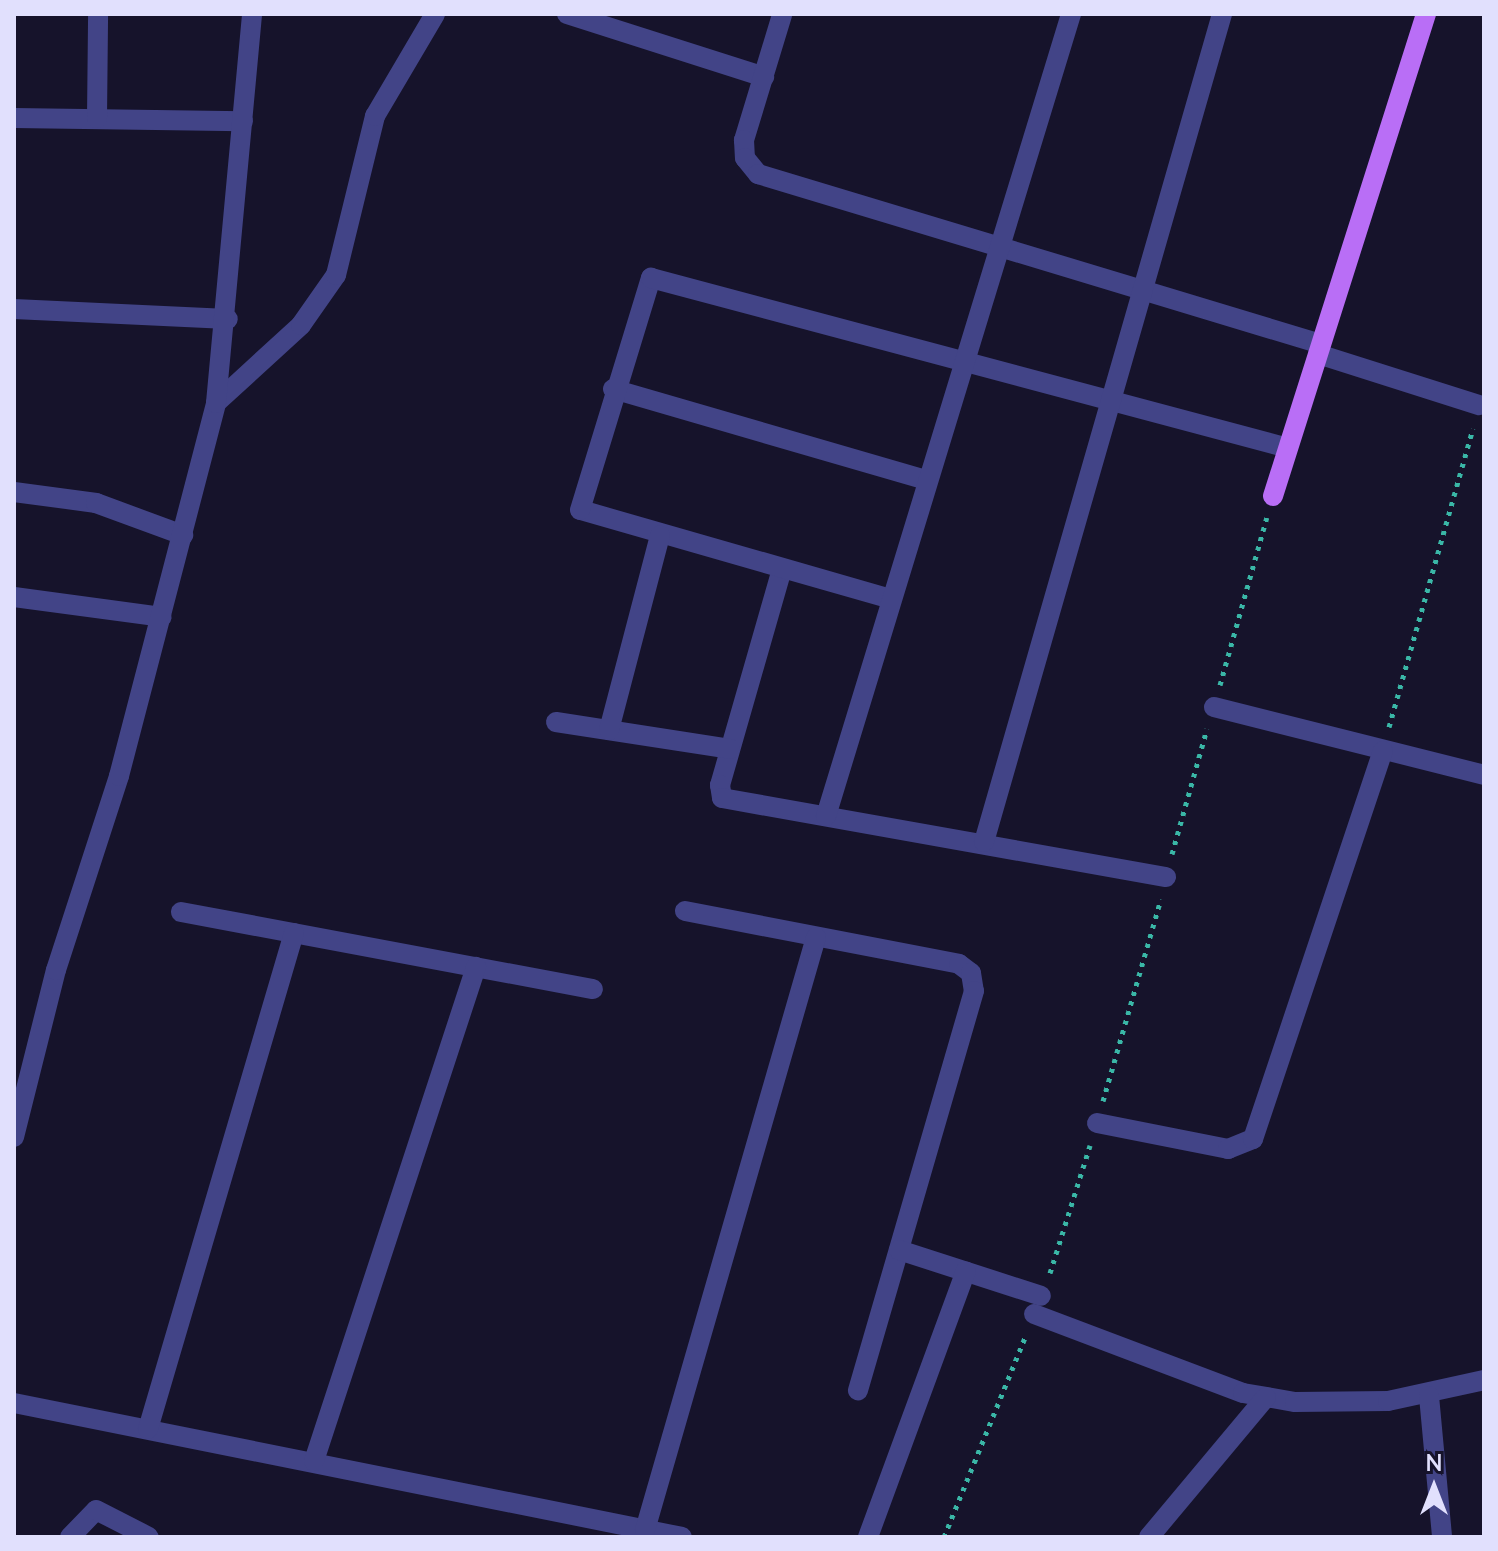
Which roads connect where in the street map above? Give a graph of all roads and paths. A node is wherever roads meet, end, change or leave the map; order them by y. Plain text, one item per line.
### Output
1 (98, 14) edge
2 (252, 14) edge
3 (435, 14) edge
4 (567, 14) edge
5 (1071, 14) edge
6 (1222, 14) edge
7 (1426, 14) edge
8 (782, 15) edge
9 (764, 77) junction
10 (14, 118) edge
11 (97, 118) junction
12 (243, 121) junction
13 (996, 248) junction
14 (1142, 291) junction
15 (14, 309) edge
16 (228, 319) junction
17 (1320, 349) junction
18 (964, 360) junction
19 (613, 389) junction
20 (1111, 400) junction
21 (216, 403) junction
22 (1479, 405) joint
23 (1288, 448) junction
24 (927, 480) junction
25 (14, 492) edge
26 (1273, 496) joint
27 (183, 535) junction
28 (660, 536) junction
29 (782, 569) junction
30 (14, 597) edge
31 (891, 599) junction
32 (162, 617) junction
33 (1214, 707) junction
34 (556, 722) dead end
35 (609, 730) junction
36 (730, 749) junction
37 (1383, 751) junction
38 (1484, 775) edge
39 (826, 816) junction
40 (984, 842) junction
41 (1166, 877) junction
42 (685, 911) dead end
43 (181, 912) dead end
44 (294, 933) junction
45 (816, 937) junction
46 (476, 967) junction
47 (593, 989) dead end
48 (1097, 1123) junction
49 (14, 1137) edge
50 (899, 1250) junction
51 (966, 1271) junction
52 (1038, 1305) junction
53 (1484, 1380) edge
54 (858, 1390) dead end
55 (1429, 1396) junction
56 (1266, 1397) junction
57 (14, 1403) edge
58 (148, 1429) junction
59 (314, 1461) junction
60 (645, 1530) junction
61 (70, 1537) edge
62 (149, 1537) edge
63 (682, 1537) edge
64 (868, 1537) edge
65 (944, 1537) edge
66 (1149, 1537) edge
67 (1442, 1537) edge

1 - 11 street
2 - 12 street
3 - 21 street
4 - 9 street
5 - 13 street
6 - 14 street
7 - 17 main road
8 - 9 street
9 - 13 street
10 - 11 street
11 - 12 street
12 - 16 street
13 - 14 street
13 - 18 street
14 - 17 street
14 - 20 street
15 - 16 street
16 - 21 street
17 - 22 street
17 - 23 main road
18 - 19 street
18 - 20 street
18 - 24 street
19 - 24 street
19 - 28 street
20 - 23 street
20 - 40 street
21 - 27 street
22 - 37 path
23 - 26 main road
24 - 31 street
25 - 27 street
26 - 33 path
27 - 32 street
28 - 29 street
28 - 35 street
29 - 31 street
29 - 36 street
30 - 32 street
31 - 39 street
32 - 49 street
33 - 37 street
33 - 41 path
34 - 35 street
35 - 36 street
36 - 39 street
37 - 38 street
37 - 48 street
39 - 40 street
40 - 41 street
41 - 48 path
42 - 45 street
43 - 44 street
44 - 46 street
44 - 58 street
45 - 50 street
45 - 60 street
46 - 47 street
46 - 59 street
48 - 52 path
50 - 51 street
50 - 54 street
51 - 52 street
51 - 64 street
52 - 56 street
52 - 65 path
53 - 55 street
55 - 56 street
55 - 67 street
56 - 66 street
57 - 58 street
58 - 59 street
59 - 60 street
60 - 63 street
61 - 62 street

